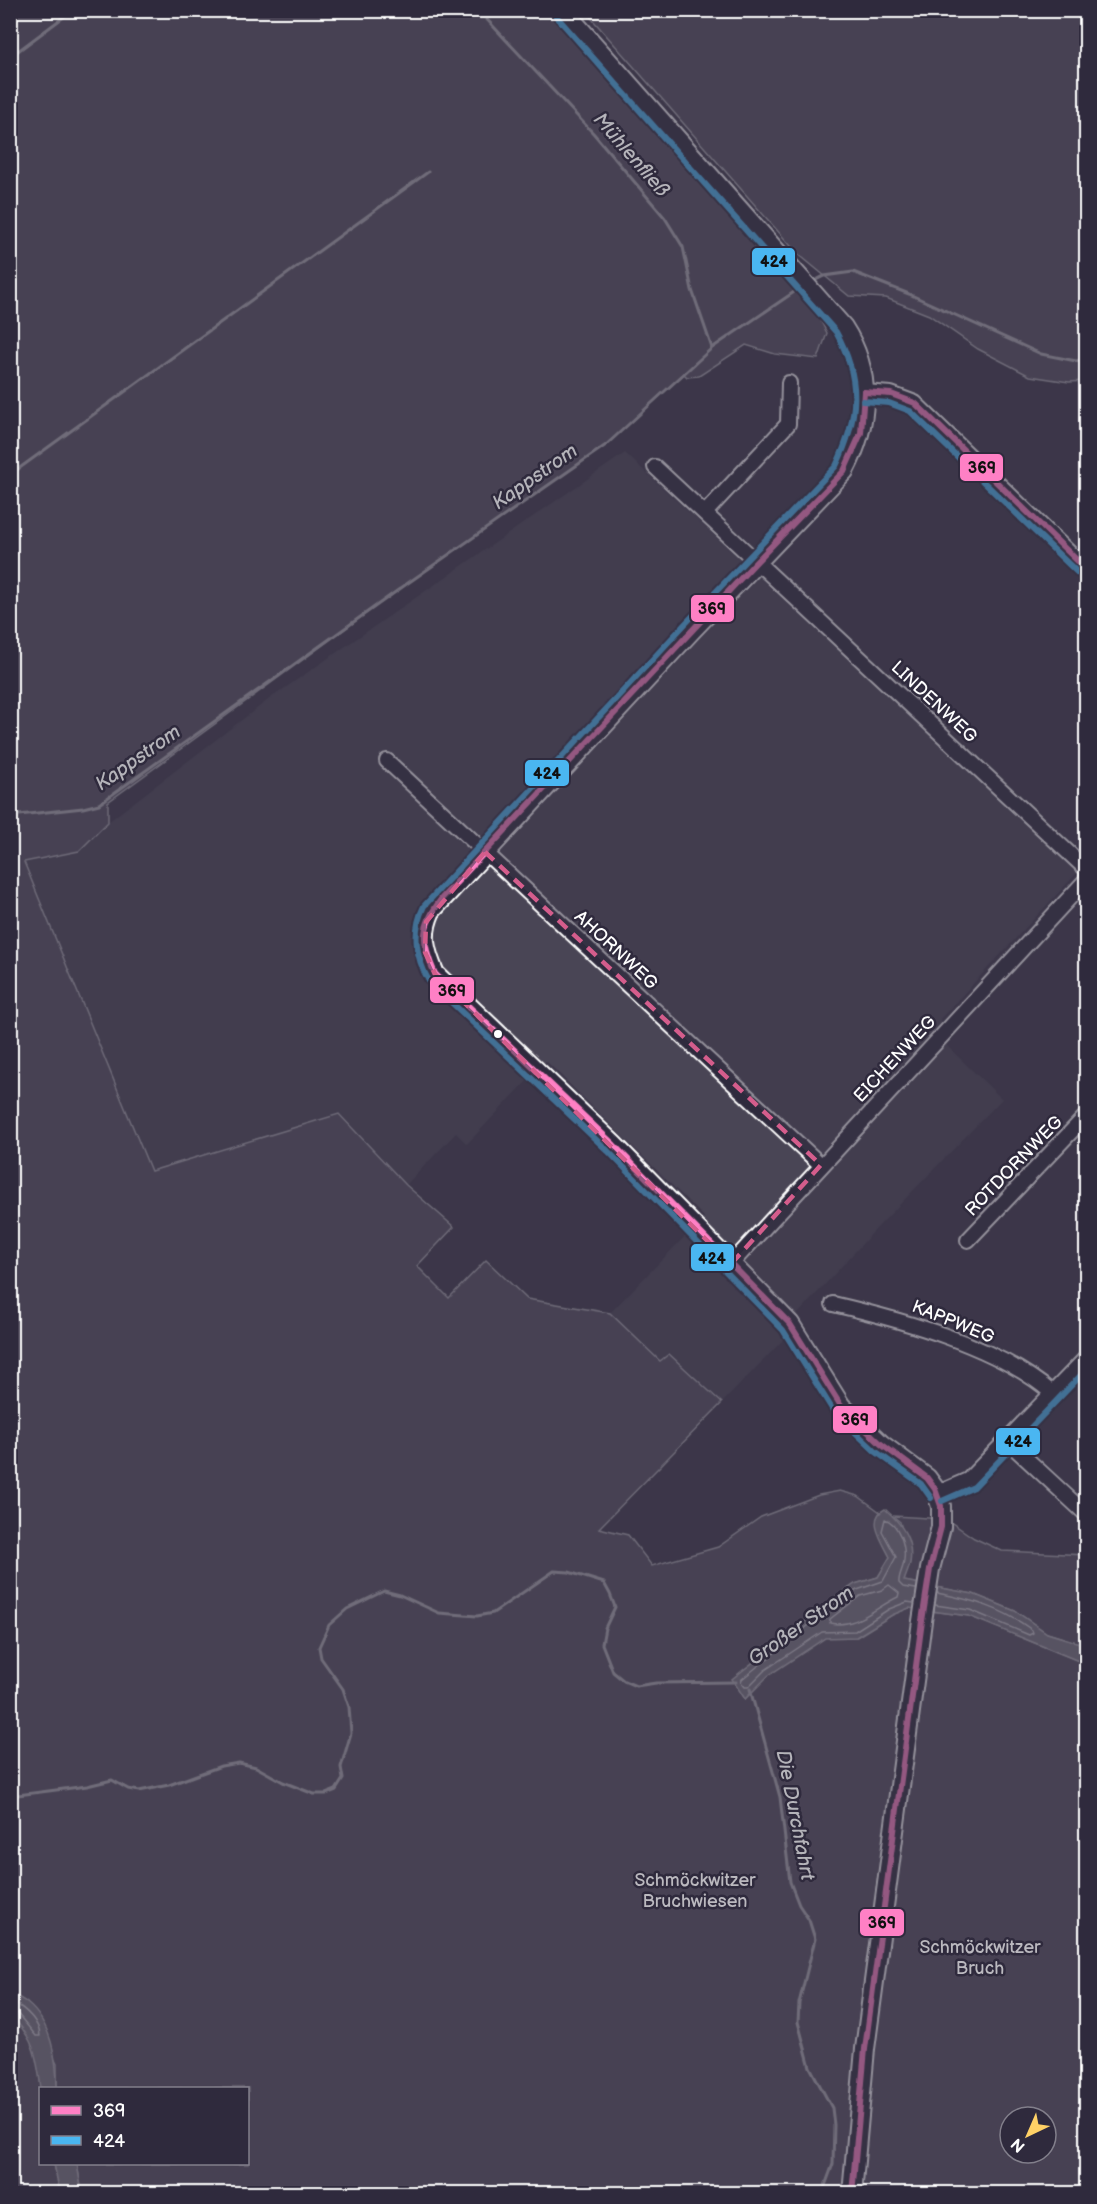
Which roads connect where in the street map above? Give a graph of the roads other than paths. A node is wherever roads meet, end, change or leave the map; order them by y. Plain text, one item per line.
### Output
1 (562, 10) edge
2 (789, 383) dead end
3 (864, 392) junction
4 (655, 466) dead end
5 (705, 513) junction
6 (756, 562) junction
7 (1086, 569) edge
8 (387, 761) dead end
9 (485, 852) junction
10 (1086, 868) edge
11 (1086, 880) edge
12 (1086, 1116) edge
13 (822, 1165) junction
14 (968, 1240) dead end
15 (731, 1264) junction
16 (833, 1304) dead end
17 (1086, 1358) edge
18 (1052, 1393) junction
19 (1006, 1440) junction
20 (938, 1493) junction
21 (1086, 1514) edge
22 (852, 2193) edge

1 - 3 main road
2 - 5 street
3 - 6 main road
3 - 7 street
4 - 5 street, LINDENWEG
5 - 6 street, LINDENWEG
6 - 9 main road
6 - 10 street, LINDENWEG
8 - 9 street, AHORNWEG
9 - 13 street, AHORNWEG
9 - 15 main road
11 - 13 street, EICHENWEG
12 - 14 street, ROTDORNWEG
13 - 15 street, EICHENWEG
15 - 20 main road
16 - 18 street, KAPPWEG
17 - 18 street
18 - 19 street
19 - 20 street
19 - 21 street
20 - 22 main road

